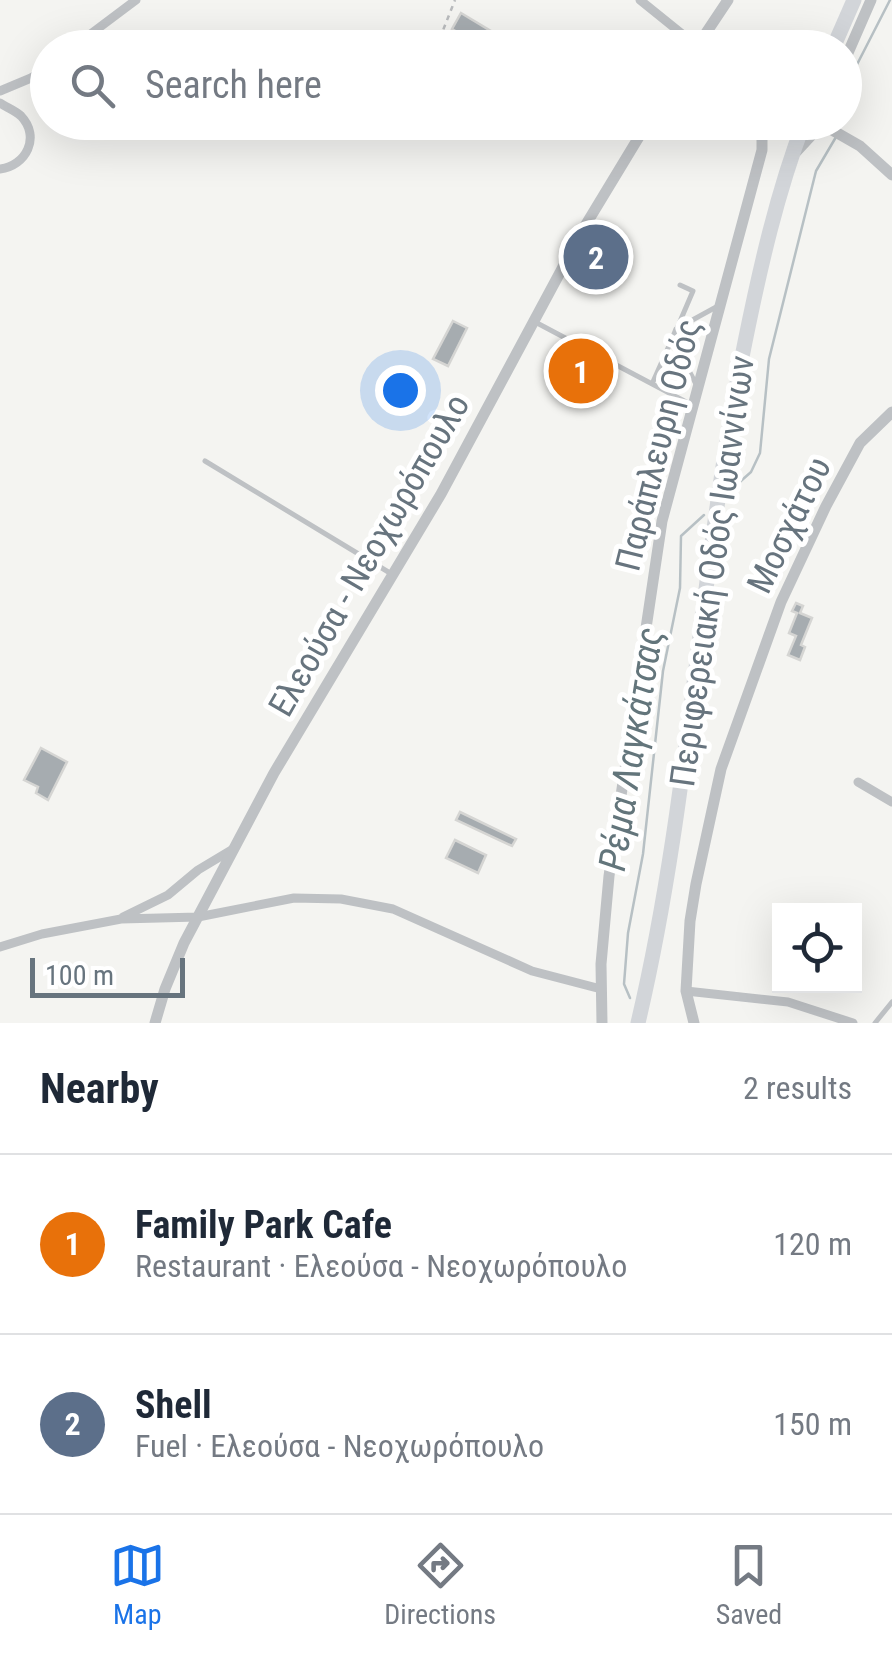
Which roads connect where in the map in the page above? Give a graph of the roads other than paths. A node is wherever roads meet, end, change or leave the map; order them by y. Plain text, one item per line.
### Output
1 (136, 0) edge
2 (640, 0) edge
3 (728, 0) edge
4 (854, 0) edge
5 (870, 0) edge
6 (96, 30) edge
7 (676, 30) edge
8 (708, 30) edge
9 (842, 30) edge
10 (857, 30) edge
11 (30, 79) edge
12 (0, 91) edge
13 (0, 103) edge
14 (30, 130) edge
15 (30, 140) edge
16 (637, 140) edge
17 (763, 140) edge
18 (797, 140) edge
19 (807, 140) edge
20 (850, 140) edge
21 (790, 160) junction
22 (0, 170) edge
23 (892, 176) edge
24 (585, 226) junction
25 (565, 264) junction
26 (680, 285) dead end
27 (720, 305) junction
28 (534, 321) junction
29 (676, 329) junction
30 (672, 339) junction
31 (652, 384) junction
32 (698, 386) junction
33 (693, 406) junction
34 (892, 412) edge
35 (205, 461) dead end
36 (394, 576) junction
37 (858, 782) dead end
38 (892, 802) edge
39 (233, 849) junction
40 (198, 918) junction
41 (121, 919) junction
42 (0, 947) edge
43 (600, 989) junction
44 (686, 991) junction
45 (892, 1002) edge
46 (154, 1023) edge
47 (602, 1023) edge
48 (638, 1023) edge
49 (694, 1023) edge
50 (854, 1023) edge
51 (875, 1023) edge

1 - 6 street
2 - 7 street
3 - 8 street
4 - 9 highway
5 - 10 street
11 - 12 street
13 - 14 street
15 - 22 street
16 - 24 street, Ελεούσα - Νεοχωρόπουλο
17 - 27 street, Παράπλευρη Οδός
18 - 21 highway, Περιφερειακή Οδός Ιωαννίνων
19 - 21 street
20 - 23 street
21 - 48 highway, Περιφερειακή Οδός Ιωαννίνων
24 - 25 street, Ελεούσα - Νεοχωρόπουλο
24 - 25 lane
25 - 28 street, Ελεούσα - Νεοχωρόπουλο
26 - 29 lane
27 - 29 lane
27 - 32 street, Παράπλευρη Οδός
28 - 31 lane
28 - 36 street, Ελεούσα - Νεοχωρόπουλο
29 - 30 lane
30 - 31 lane
30 - 32 lane
31 - 33 lane
32 - 33 street, Παράπλευρη Οδός
33 - 43 street, Παράπλευρη Οδός
34 - 44 street, Μοσχάτου
35 - 36 lane
36 - 39 street, Ελεούσα - Νεοχωρόπουλο
37 - 38 street
39 - 40 street, Ελεούσα - Νεοχωρόπουλο
39 - 41 street
40 - 41 street
40 - 43 street
40 - 46 street, Ελεούσα - Νεοχωρόπουλο
41 - 42 street
43 - 47 street, Παράπλευρη Οδός
44 - 49 street, Μοσχάτου
44 - 50 street
45 - 51 lane

